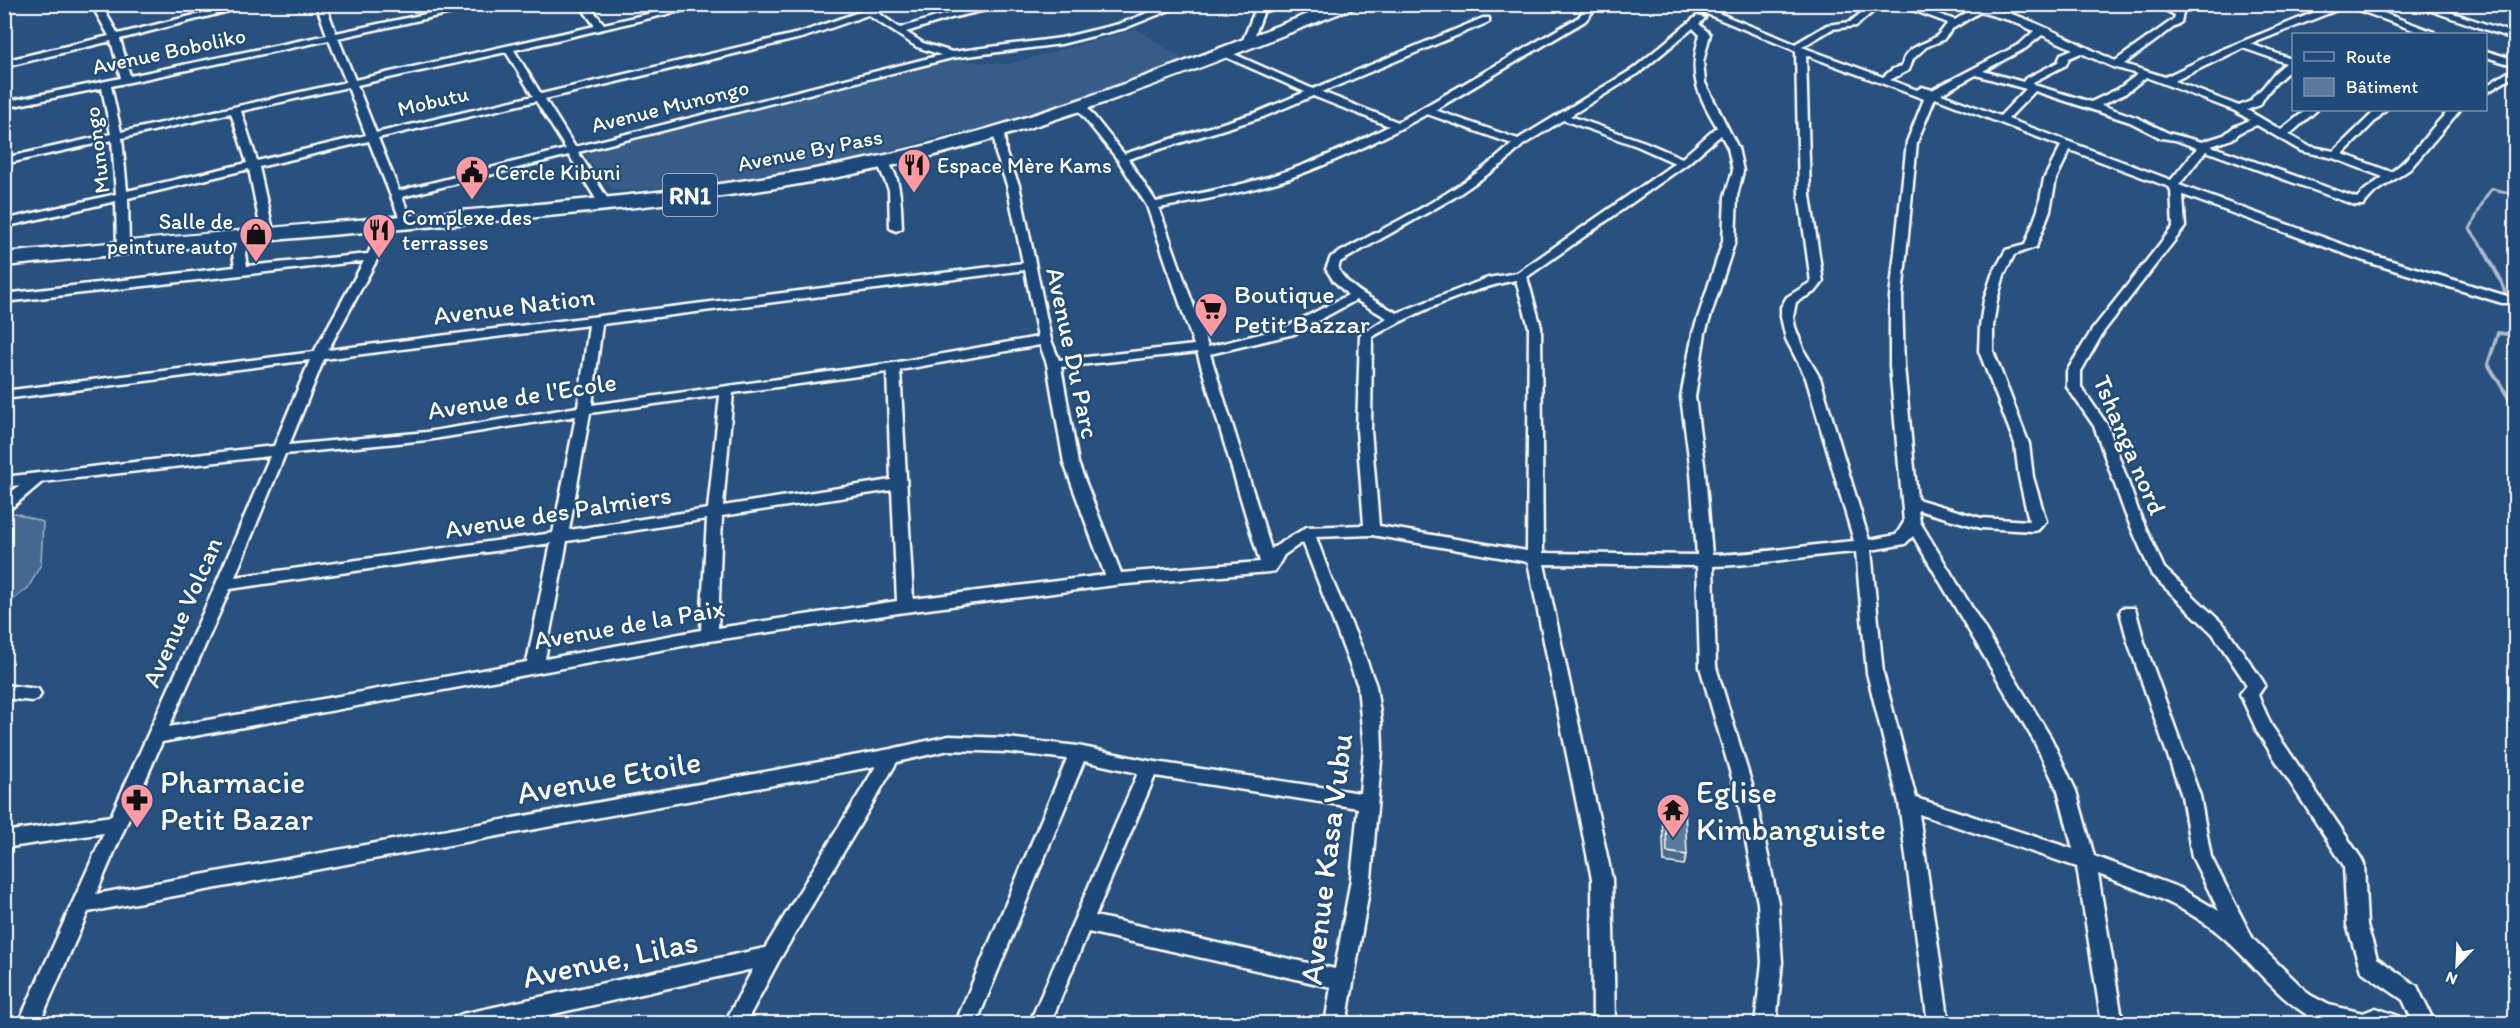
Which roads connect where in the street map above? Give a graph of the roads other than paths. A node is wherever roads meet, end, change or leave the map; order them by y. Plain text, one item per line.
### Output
1 (112, 4) edge
2 (252, 4) edge
3 (320, 4) edge
4 (466, 4) edge
5 (488, 4) edge
6 (584, 4) edge
7 (706, 4) edge
8 (858, 4) edge
9 (1008, 4) edge
10 (1158, 4) edge
11 (1244, 4) edge
12 (1577, 4) edge
13 (1687, 4) edge
14 (1697, 4) edge
15 (1878, 4) edge
16 (1900, 4) edge
17 (1964, 4) edge
18 (2158, 4) edge
19 (2344, 4) edge
20 (2350, 4) edge
21 (2415, 4) edge
22 (1177, 6) edge
23 (1262, 6) edge
24 (1284, 6) edge
25 (1341, 8) edge
26 (1980, 8) junction
27 (448, 12) junction
28 (868, 12) junction
29 (1707, 12) junction
30 (1486, 20) dead end
31 (1956, 22) junction
32 (1694, 24) junction
33 (601, 27) junction
34 (2040, 31) junction
35 (899, 32) junction
36 (2428, 33) edge
37 (334, 37) junction
38 (2516, 38) edge
39 (115, 39) junction
40 (1246, 45) junction
41 (2244, 45) junction
42 (1800, 47) junction
43 (508, 48) junction
44 (2080, 50) junction
45 (1224, 53) junction
46 (2487, 54) edge
47 (952, 55) junction
48 (2292, 63) edge
49 (2516, 63) edge
50 (4, 64) edge
51 (2292, 64) edge
52 (2116, 65) junction
53 (2516, 70) edge
54 (1975, 72) junction
55 (2145, 73) junction
56 (1888, 77) junction
57 (127, 81) junction
58 (2166, 81) junction
59 (352, 83) junction
60 (106, 85) junction
61 (2030, 86) junction
62 (2487, 89) edge
63 (1315, 93) junction
64 (1933, 94) junction
65 (537, 97) junction
66 (4, 105) edge
67 (2091, 106) junction
68 (1080, 107) junction
69 (235, 109) junction
70 (2239, 109) junction
71 (1426, 110) junction
72 (2311, 111) edge
73 (2380, 111) edge
74 (2454, 111) edge
75 (1563, 117) junction
76 (2001, 120) junction
77 (2257, 122) junction
78 (1400, 126) junction
79 (1723, 128) junction
80 (999, 133) junction
81 (2283, 134) junction
82 (117, 135) junction
83 (374, 135) junction
84 (1519, 143) junction
85 (2067, 145) junction
86 (2203, 147) junction
87 (573, 150) junction
88 (2336, 155) junction
89 (1122, 158) junction
90 (4, 161) edge
91 (882, 162) junction
92 (1683, 162) junction
93 (253, 164) junction
94 (2390, 176) junction
95 (2175, 187) junction
96 (396, 195) junction
97 (122, 197) junction
98 (605, 204) junction
99 (1153, 206) junction
100 (396, 223) junction
101 (4, 224) edge
102 (896, 228) dead end
103 (268, 235) junction
104 (244, 237) junction
105 (123, 248) junction
106 (372, 257) junction
107 (4, 260) edge
108 (1030, 266) junction
109 (241, 270) junction
110 (1521, 276) junction
111 (1357, 295) junction
112 (4, 298) edge
113 (2506, 300) dead end
114 (1396, 318) junction
115 (596, 320) junction
116 (1046, 340) junction
117 (1203, 350) junction
118 (319, 355) junction
119 (1054, 364) junction
120 (893, 367) junction
121 (727, 390) junction
122 (4, 395) edge
123 (584, 410) junction
124 (279, 450) junction
125 (38, 478) junction
126 (4, 482) edge
127 (899, 484) junction
128 (1910, 502) junction
129 (4, 506) edge
130 (715, 513) junction
131 (1912, 522) junction
132 (1372, 530) junction
133 (1308, 532) junction
134 (560, 536) junction
135 (1863, 546) junction
136 (1535, 558) junction
137 (1705, 561) junction
138 (1269, 567) junction
139 (1115, 579) junction
140 (224, 584) junction
141 (905, 606) junction
142 (2128, 612) dead end
143 (709, 635) junction
144 (535, 666) junction
145 (4, 691) edge
146 (32, 694) dead end
147 (154, 737) junction
148 (1078, 753) junction
149 (891, 756) junction
150 (1149, 768) junction
151 (1368, 802) junction
152 (1908, 803) junction
153 (116, 823) junction
154 (4, 840) edge
155 (2086, 861) junction
156 (81, 905) junction
157 (1083, 922) junction
158 (2247, 946) junction
159 (771, 956) junction
160 (1344, 981) junction
161 (28, 1023) edge
162 (462, 1023) edge
163 (734, 1023) edge
164 (964, 1023) edge
165 (1039, 1023) edge
166 (1335, 1023) edge
167 (1604, 1023) edge
168 (1765, 1023) edge
169 (1939, 1023) edge
170 (2113, 1023) edge
171 (2363, 1023) edge
172 (2394, 1023) edge
173 (2425, 1023) edge

1 - 39 street
2 - 39 street
3 - 37 street
4 - 27 street, Avenue Boboliko
5 - 27 street, Avenue Boboliko
6 - 33 street
7 - 33 street
8 - 28 street
9 - 35 street
10 - 22 street
11 - 23 street
12 - 71 street
13 - 29 street
14 - 42 street
15 - 42 street
16 - 31 street
17 - 26 street
18 - 52 street
19 - 41 street
20 - 36 street
21 - 38 street
22 - 47 street, Avenue Munongo
23 - 24 street
23 - 40 street
24 - 25 street
25 - 40 highway, Avenue By Pass / RN1
26 - 31 street
26 - 34 street
27 - 37 street, Avenue Boboliko
28 - 35 street
28 - 65 street, Mobutu
29 - 32 street
29 - 42 street
30 - 63 street
31 - 56 street
32 - 75 street
32 - 79 street
33 - 43 street
34 - 44 street
34 - 54 street
35 - 47 street
37 - 57 street, Avenue Boboliko
37 - 59 street
39 - 50 street
39 - 57 street
40 - 45 highway, Avenue By Pass / RN1
41 - 48 street
41 - 58 street
42 - 56 street
42 - 128 street
42 - 135 street
43 - 59 street
43 - 65 street
44 - 52 street
44 - 61 street
45 - 63 street
45 - 68 highway, Avenue By Pass / RN1
46 - 49 street
47 - 87 street, Avenue Munongo
51 - 70 street
52 - 55 street
53 - 62 street
54 - 61 street
54 - 64 street
55 - 58 street
55 - 67 street
56 - 64 street
57 - 60 street, Avenue Boboliko
58 - 70 street
59 - 69 street
59 - 83 street
60 - 66 street, Avenue Boboliko
60 - 82 street, Munongo
61 - 67 street
61 - 76 street
63 - 78 street
63 - 89 street
64 - 76 street
65 - 83 street, Mobutu
65 - 87 street
67 - 86 street
68 - 80 highway, Avenue By Pass / RN1
68 - 89 street
69 - 82 street
69 - 93 street
70 - 77 street
71 - 78 street
71 - 84 street
72 - 81 street
73 - 88 street
74 - 94 street
75 - 84 street
75 - 92 street
76 - 85 street
77 - 81 street
77 - 86 street
78 - 99 street
79 - 92 street
79 - 137 street
80 - 91 highway, Avenue By Pass / RN1
80 - 108 street, Avenue Du Parc
81 - 88 street
82 - 90 street
82 - 97 street, Munongo
83 - 93 street, Mobutu
83 - 96 street
84 - 111 street
85 - 95 street
85 - 128 street
86 - 94 street
86 - 95 street
87 - 96 street, Avenue Munongo
87 - 98 street
88 - 94 street
89 - 99 street
91 - 98 highway, Avenue By Pass / RN1
91 - 102 street
92 - 110 street
93 - 97 street, Mobutu
93 - 103 street
95 - 113 street
95 - 173 street, Tshanga nord
96 - 100 street
97 - 101 street, Mobutu
97 - 105 street, Munongo
98 - 100 highway, Avenue By Pass / RN1
99 - 117 street
100 - 103 highway, Avenue By Pass / RN1
100 - 106 street, Avenue Volcan
103 - 104 highway, Avenue By Pass / RN1
104 - 105 highway, Avenue By Pass / RN1
104 - 109 street
105 - 107 highway, Avenue By Pass / RN1
106 - 109 street
106 - 118 street, Avenue Volcan
108 - 115 street, Avenue Nation
108 - 116 street, Avenue Du Parc
109 - 112 street
110 - 114 street
110 - 136 street
111 - 114 street
111 - 117 street
114 - 132 street
115 - 118 street, Avenue Nation
115 - 123 street
116 - 119 street, Avenue Du Parc
116 - 120 street, Avenue de l'Ecole
117 - 119 street
117 - 138 street
118 - 122 street, Avenue Nation
118 - 124 street, Avenue Volcan
119 - 139 street, Avenue Du Parc
120 - 121 street, Avenue de l'Ecole
120 - 127 street
121 - 123 street, Avenue de l'Ecole
121 - 130 street
123 - 124 street, Avenue de l'Ecole
123 - 134 street
124 - 125 street, Avenue de l'Ecole
124 - 140 street, Avenue Volcan
125 - 126 street, Avenue de l'Ecole
125 - 129 street
127 - 130 street, Avenue des Palmiers
127 - 141 street
128 - 131 street
130 - 134 street, Avenue des Palmiers
130 - 143 street
131 - 135 street
131 - 155 street
132 - 133 street
132 - 136 street
133 - 138 street
133 - 151 street, Avenue Kasa Vubu
134 - 140 street, Avenue des Palmiers
134 - 144 street
135 - 137 street
135 - 152 street
136 - 137 street
136 - 167 street
137 - 168 street
138 - 139 street, Avenue de la Paix
139 - 141 street, Avenue de la Paix
140 - 147 street, Avenue Volcan
141 - 143 street, Avenue de la Paix
142 - 158 street
143 - 144 street, Avenue de la Paix
144 - 147 street, Avenue de la Paix
145 - 146 street
147 - 153 street, Avenue Volcan
148 - 149 street, Avenue Etoile
148 - 150 street, Avenue Etoile
148 - 164 street
149 - 156 street, Avenue Etoile
149 - 159 street
150 - 151 street, Avenue Etoile
150 - 157 street
151 - 160 street, Avenue Kasa Vubu
152 - 155 street
152 - 169 street
153 - 154 street
153 - 156 street, Avenue Volcan
155 - 158 street
155 - 170 street
156 - 161 street, Avenue Volcan
157 - 160 street
157 - 165 street
158 - 171 street
159 - 162 street, Avenue, Lilas
159 - 163 street
160 - 166 street, Avenue Kasa Vubu
171 - 172 street

